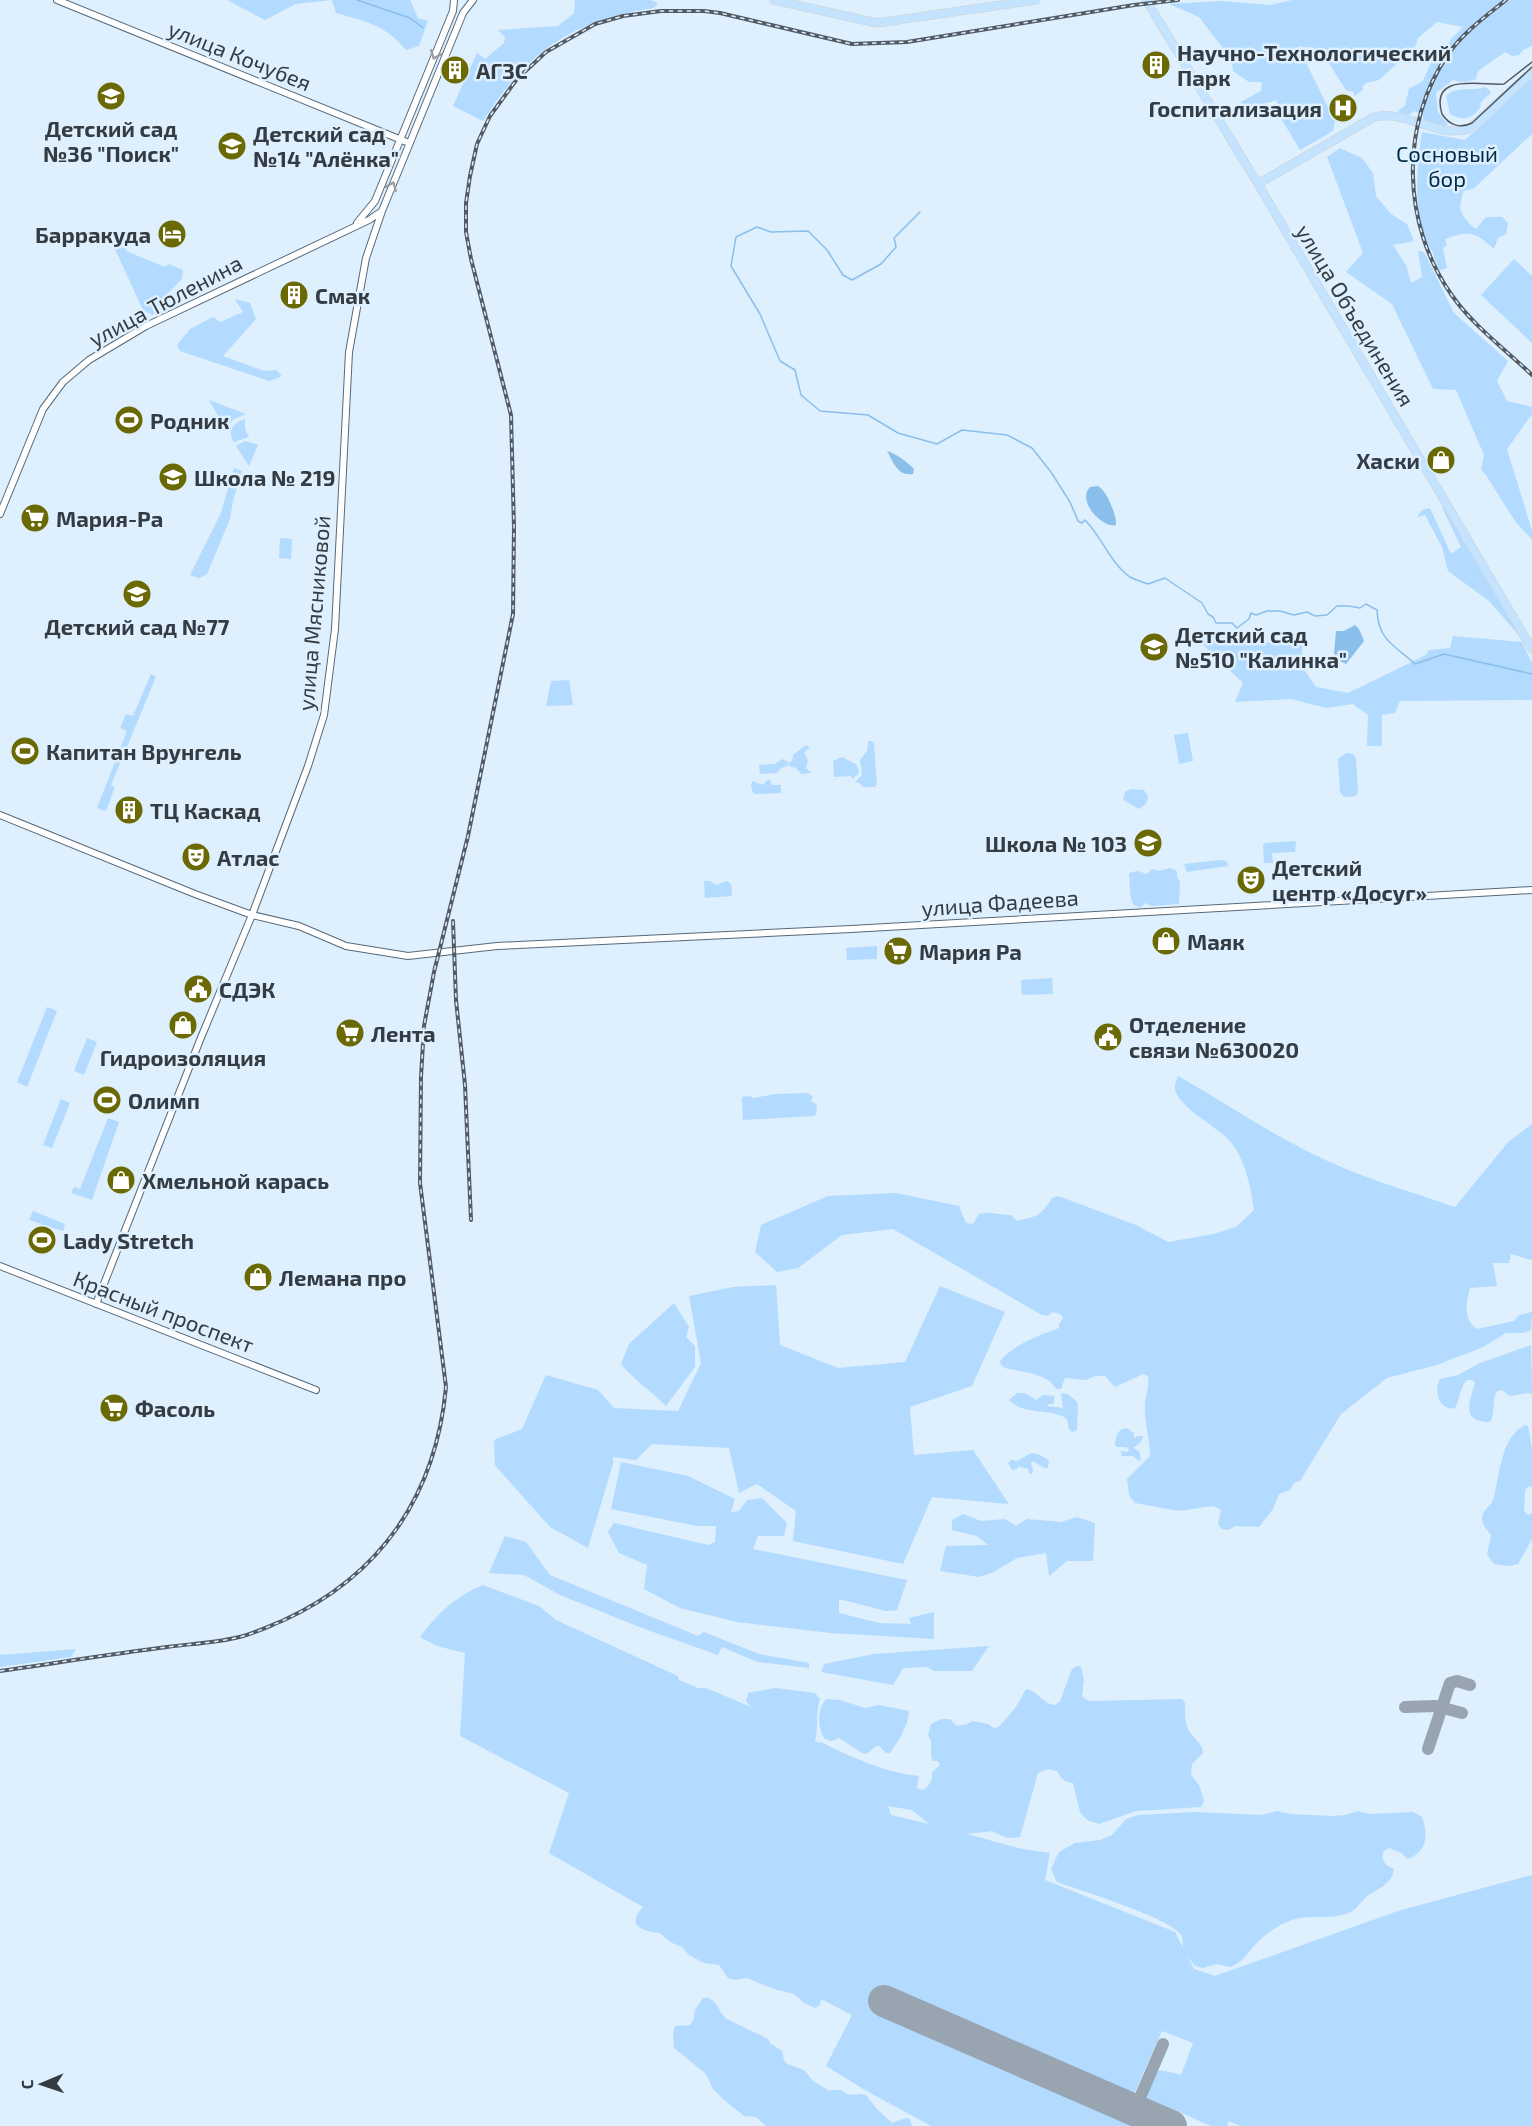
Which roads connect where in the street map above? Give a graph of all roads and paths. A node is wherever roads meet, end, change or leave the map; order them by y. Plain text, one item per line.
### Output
1 (57, 0) edge
2 (454, 0) edge
3 (473, 0) edge
4 (774, 0) edge
5 (1036, 0) edge
6 (1146, 0) edge
7 (1532, 72) edge
8 (401, 140) junction
9 (410, 143) junction
10 (1258, 184) junction
11 (382, 211) junction
12 (355, 225) junction
13 (0, 514) edge
14 (1532, 649) edge
15 (0, 815) edge
16 (1532, 890) edge
17 (252, 915) junction
18 (0, 1266) edge
19 (96, 1304) junction
20 (316, 1390) dead end

1 - 8 street, улица Кочубея
2 -> 8 street
3 - 9 street, улица Мясниковой
4 - 5 main road
6 - 10 main road, улица Объединения
7 - 10 main road
8 - 9 street, улица Кочубея
8 - 12 street
11 -> 9 street, улица Мясниковой
10 - 14 main road, улица Объединения
11 - 12 street
11 - 17 street, улица Мясниковой
12 - 13 street, улица Тюленина
15 - 17 street, улица Фадеева
16 - 17 street, улица Фадеева
17 - 19 street, улица Мясниковой
18 - 19 street, Красный проспект
19 - 20 street, Красный проспект

